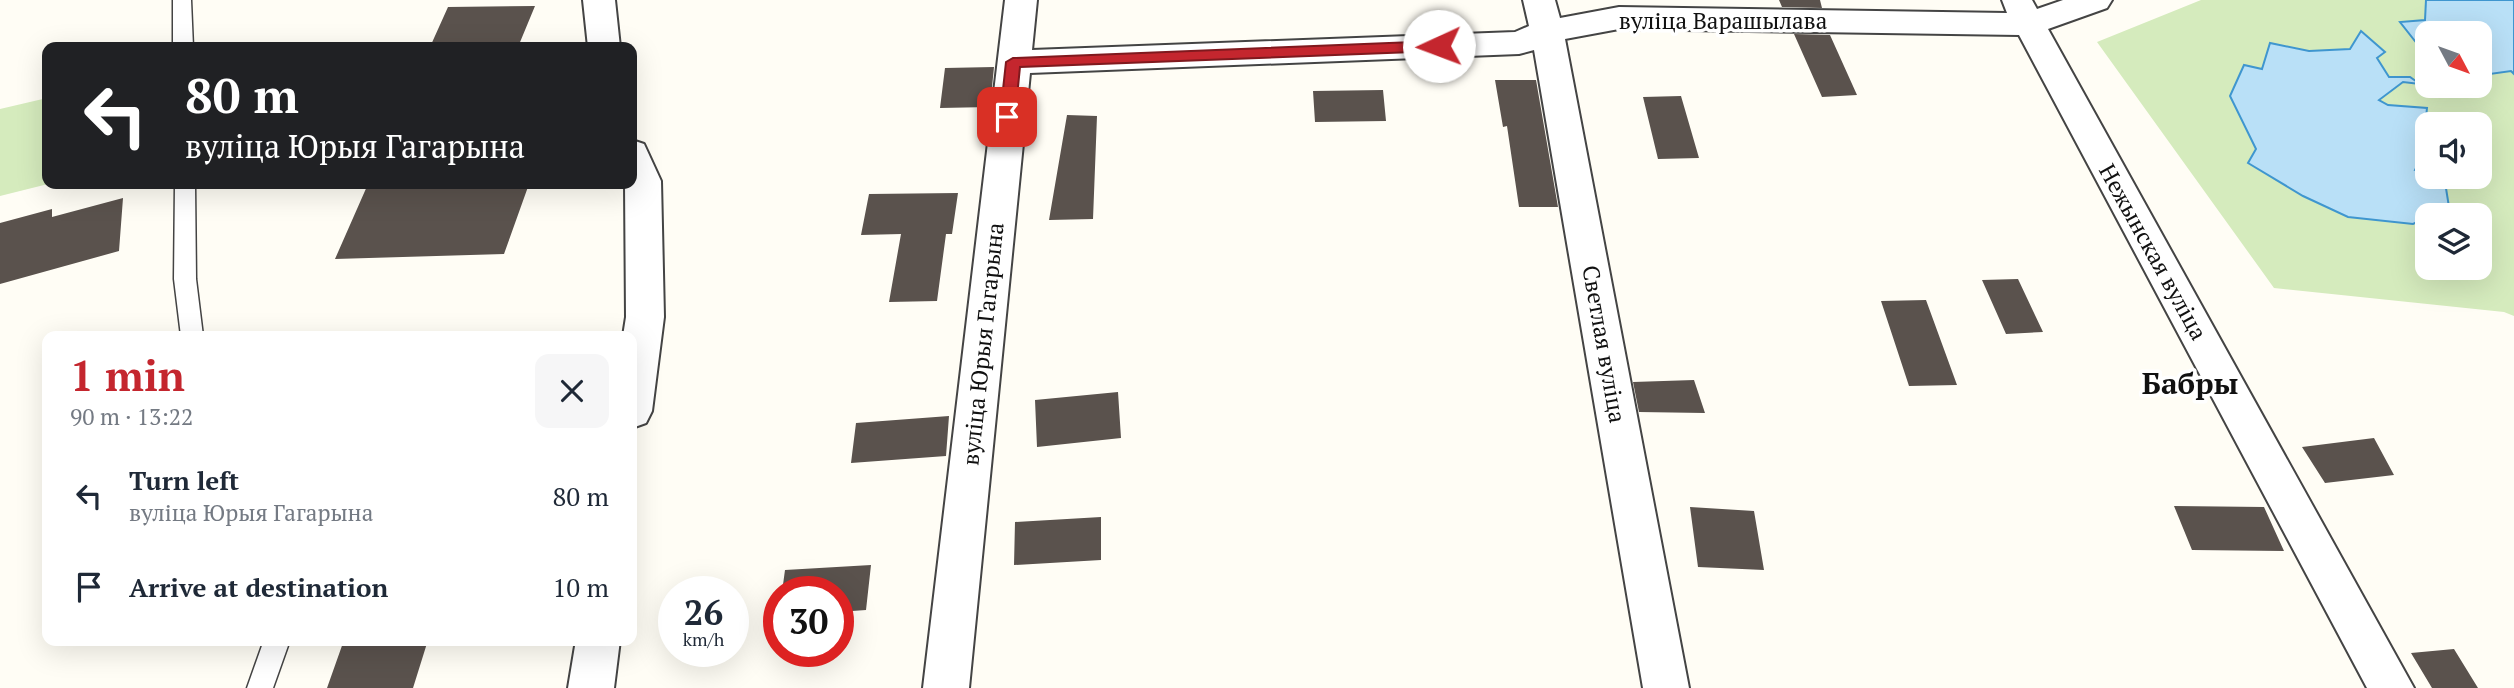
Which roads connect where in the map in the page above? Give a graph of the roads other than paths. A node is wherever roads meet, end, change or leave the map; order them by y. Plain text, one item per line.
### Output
1 (182, 0) edge
2 (599, 0) edge
3 (1021, 0) edge
4 (2096, 0) edge
5 (2022, 12) edge
6 (1543, 15) edge
7 (183, 42) edge
8 (603, 42) edge
9 (1013, 62) junction
10 (637, 166) edge
11 (185, 189) edge
12 (191, 331) edge
13 (637, 375) edge
14 (275, 646) edge
15 (597, 646) edge
16 (260, 688) edge
17 (591, 688) edge
18 (946, 688) edge
19 (1666, 688) edge
20 (2391, 688) edge

1 - 7 lane
2 - 8 street
3 - 9 street, вуліца Юрыя Гагарына
4 - 5 street, вуліца Варашылава
5 - 6 street, вуліца Варашылава
5 - 20 street, Нежынская вуліца
6 - 9 street, вуліца Варашылава
6 - 19 street, Светлая вуліца
9 - 18 street, вуліца Юрыя Гагарына
10 - 13 street
11 - 12 lane
14 - 16 lane
15 - 17 street

